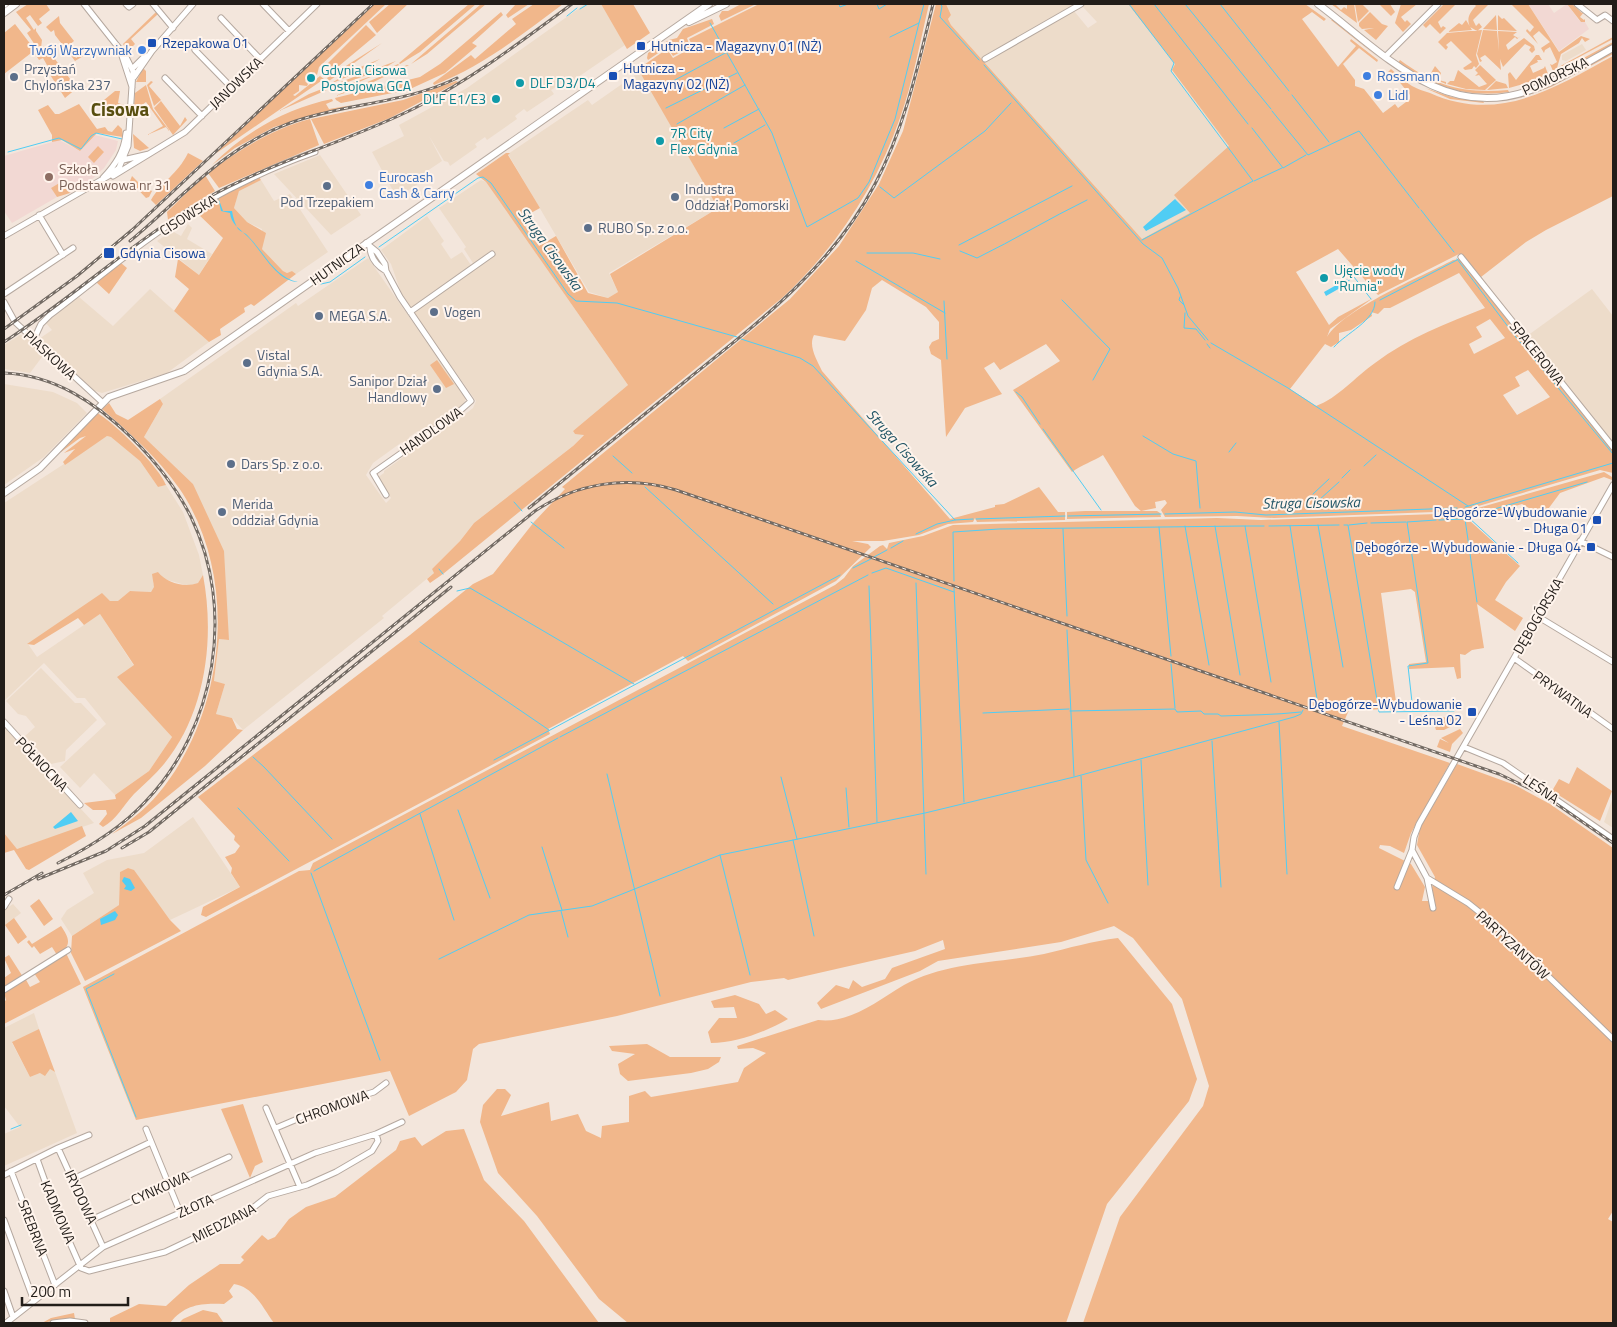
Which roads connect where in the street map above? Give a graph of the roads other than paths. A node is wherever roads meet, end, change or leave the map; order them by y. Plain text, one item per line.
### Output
1 (16, 4) edge
2 (84, 4) edge
3 (126, 4) edge
4 (133, 4) edge
5 (153, 4) edge
6 (193, 4) edge
7 (263, 4) edge
8 (317, 4) edge
9 (726, 4) edge
10 (1081, 4) edge
11 (1318, 4) edge
12 (1438, 4) edge
13 (1577, 4) edge
14 (709, 6) edge
15 (89, 7) edge
16 (4, 13) edge
17 (221, 18) dead end
18 (1613, 21) edge
19 (172, 28) junction
20 (290, 31) junction
21 (1613, 48) edge
22 (120, 50) junction
23 (195, 50) dead end
24 (152, 51) junction
25 (1386, 56) junction
26 (126, 57) junction
27 (260, 59) junction
28 (985, 59) dead end
29 (140, 60) junction
30 (125, 65) junction
31 (135, 69) junction
32 (131, 77) junction
33 (165, 78) dead end
34 (231, 87) junction
35 (202, 116) junction
36 (129, 127) junction
37 (128, 146) junction
38 (315, 152) dead end
39 (149, 154) junction
40 (138, 156) junction
41 (121, 159) junction
42 (110, 175) junction
43 (101, 180) junction
44 (39, 215) junction
45 (4, 236) edge
46 (368, 246) junction
47 (73, 248) dead end
48 (492, 254) dead end
49 (62, 255) junction
50 (1461, 257) dead end
51 (4, 294) edge
52 (4, 302) edge
53 (410, 312) junction
54 (34, 339) junction
55 (102, 402) junction
56 (1613, 447) edge
57 (1613, 485) edge
58 (4, 493) edge
59 (386, 495) dead end
60 (1580, 541) junction
61 (1613, 557) edge
62 (1537, 616) junction
63 (1514, 658) junction
64 (1613, 662) edge
65 (4, 722) edge
66 (1613, 729) edge
67 (1464, 748) junction
68 (80, 805) dead end
69 (1613, 839) edge
70 (1412, 850) junction
71 (1427, 878) junction
72 (1397, 887) dead end
73 (9, 899) dead end
74 (4, 907) edge
75 (1433, 908) dead end
76 (68, 950) dead end
77 (4, 990) edge
78 (1613, 1038) edge
79 (386, 1083) dead end
80 (266, 1108) dead end
81 (402, 1122) dead end
82 (276, 1128) junction
83 (146, 1129) dead end
84 (376, 1134) junction
85 (89, 1135) dead end
86 (151, 1142) junction
87 (58, 1148) junction
88 (229, 1157) dead end
89 (37, 1160) junction
90 (291, 1164) junction
91 (11, 1171) junction
92 (4, 1175) edge
93 (73, 1179) junction
94 (169, 1184) junction
95 (300, 1187) junction
96 (180, 1212) junction
97 (4, 1220) edge
98 (91, 1220) junction
99 (104, 1247) junction
100 (80, 1265) junction
101 (55, 1285) junction
102 (4, 1290) edge
103 (34, 1301) junction
104 (14, 1318) junction
105 (6, 1323) edge
106 (54, 1323) edge
107 (85, 1323) edge

1 - 16 main road
2 - 15 street
3 - 4 street
5 - 19 street
6 - 19 street
7 - 20 street
8 - 20 street, JANOWSKA
9 - 14 main road, HUTNICZA
10 - 28 street
11 - 25 main road, POMORSKA
12 - 25 street
13 - 18 street
14 - 46 main road, HUTNICZA
15 - 22 street
17 - 27 street
19 - 24 street
20 - 27 street, JANOWSKA
21 - 25 main road, POMORSKA
22 - 26 street
22 - 30 street
23 - 34 street
24 - 29 street
24 - 31 street
26 - 29 street
26 - 31 street
27 - 34 street, JANOWSKA
29 - 31 street
30 - 31 street
30 - 32 street
31 - 32 street
32 - 36 street
33 - 35 street
34 - 35 street, JANOWSKA
35 - 39 street, JANOWSKA
36 - 37 street
36 - 41 street
37 - 40 street
37 - 41 street
38 - 54 street, CISOWSKA
39 - 40 street, JANOWSKA
39 - 42 street, JANOWSKA
40 - 41 street, JANOWSKA
41 - 42 street
41 - 43 street
42 - 43 street
43 - 44 street
44 - 45 street
44 - 49 street
46 - 53 street, HANDLOWA
46 - 55 main road, HUTNICZA
47 - 49 street
48 - 53 street
49 - 51 street
50 - 56 street, SPACEROWA
52 - 54 street, PIASKOWA
53 - 59 street, HANDLOWA
54 - 55 street, PIASKOWA
55 - 58 main road, HUTNICZA
57 - 60 street, DĘBOGÓRSKA
60 - 61 street
60 - 62 street, DĘBOGÓRSKA
62 - 63 street, DĘBOGÓRSKA
62 - 64 street
63 - 66 street, PRYWATNA
63 - 67 street, DĘBOGÓRSKA
65 - 68 street, PÓŁNOCNA
67 - 69 street, LEŚNA
67 - 70 street
70 - 71 street
70 - 72 street
71 - 75 street
71 - 78 street, PARTYZANTÓW
73 - 74 street
76 - 77 street
79 - 82 street, CHROMOWA
80 - 82 street
81 - 84 street, ZŁOTA
82 - 90 street
83 - 86 street
84 - 90 street, ZŁOTA
84 - 95 street, MIEDZIANA
85 - 87 street
86 - 93 street
86 - 94 street
87 - 89 street
87 - 93 street, IRYDOWA
88 - 94 street, CYNKOWA
89 - 91 street
89 - 100 street, KADMOWA
90 - 95 street
90 - 96 street, ZŁOTA
91 - 92 street
91 - 101 street, SREBRNA
93 - 98 street, IRYDOWA
94 - 96 street
94 - 98 street, CYNKOWA
95 - 100 street, MIEDZIANA
96 - 99 street, ZŁOTA
97 - 103 street
98 - 99 street, IRYDOWA
99 - 100 street, ZŁOTA
100 - 101 street, ZŁOTA
101 - 103 street, ZŁOTA
102 - 104 street
103 - 104 street, ZŁOTA
104 - 105 street, ZŁOTA
106 - 107 street

